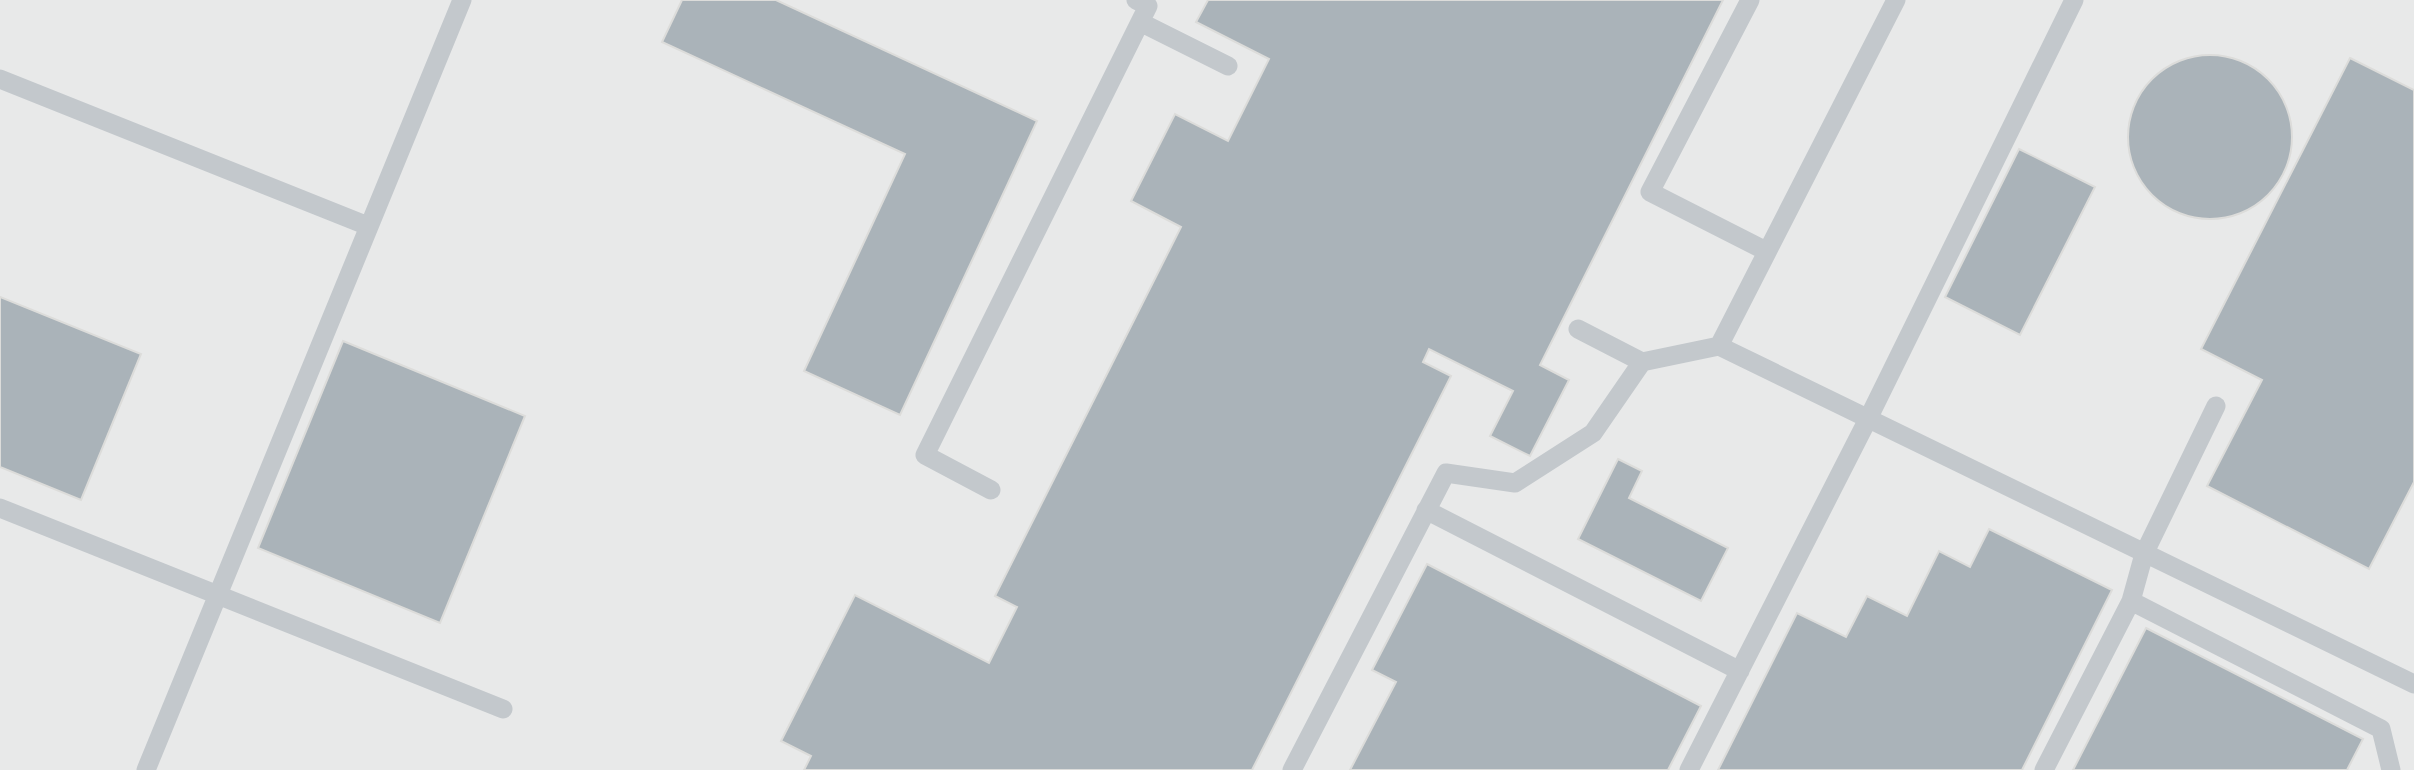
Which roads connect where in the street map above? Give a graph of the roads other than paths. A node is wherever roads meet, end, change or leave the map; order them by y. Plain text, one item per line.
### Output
1 (462, 0) edge
2 (1136, 0) edge
3 (1750, 0) edge
4 (1896, 0) edge
5 (2074, 0) edge
6 (1140, 22) junction
7 (1228, 66) dead end
8 (0, 79) edge
9 (368, 226) junction
10 (1766, 251) junction
11 (1578, 329) dead end
12 (1719, 346) junction
13 (1642, 362) junction
14 (2216, 406) dead end
15 (1868, 419) junction
16 (991, 490) dead end
17 (0, 508) edge
18 (1426, 510) junction
19 (2144, 554) junction
20 (219, 596) junction
21 (2131, 601) junction
22 (1740, 671) junction
23 (2414, 684) edge
24 (503, 709) dead end
25 (146, 770) edge
26 (1292, 770) edge
27 (1689, 770) edge
28 (2044, 770) edge
29 (2391, 770) edge

1 - 9 lane
2 - 6 lane
3 - 10 lane
4 - 10 lane
5 - 15 lane
6 - 7 lane
6 - 16 lane
8 - 9 lane
9 - 20 lane
10 - 12 lane
11 - 13 lane
12 - 13 lane
12 - 15 lane
13 - 18 lane
14 - 19 lane
15 - 19 lane
15 - 22 lane
17 - 20 lane
18 - 22 lane
18 - 26 lane
19 - 21 lane
19 - 23 lane
20 - 24 lane
20 - 25 lane
21 - 28 lane
21 - 29 lane
22 - 27 lane

